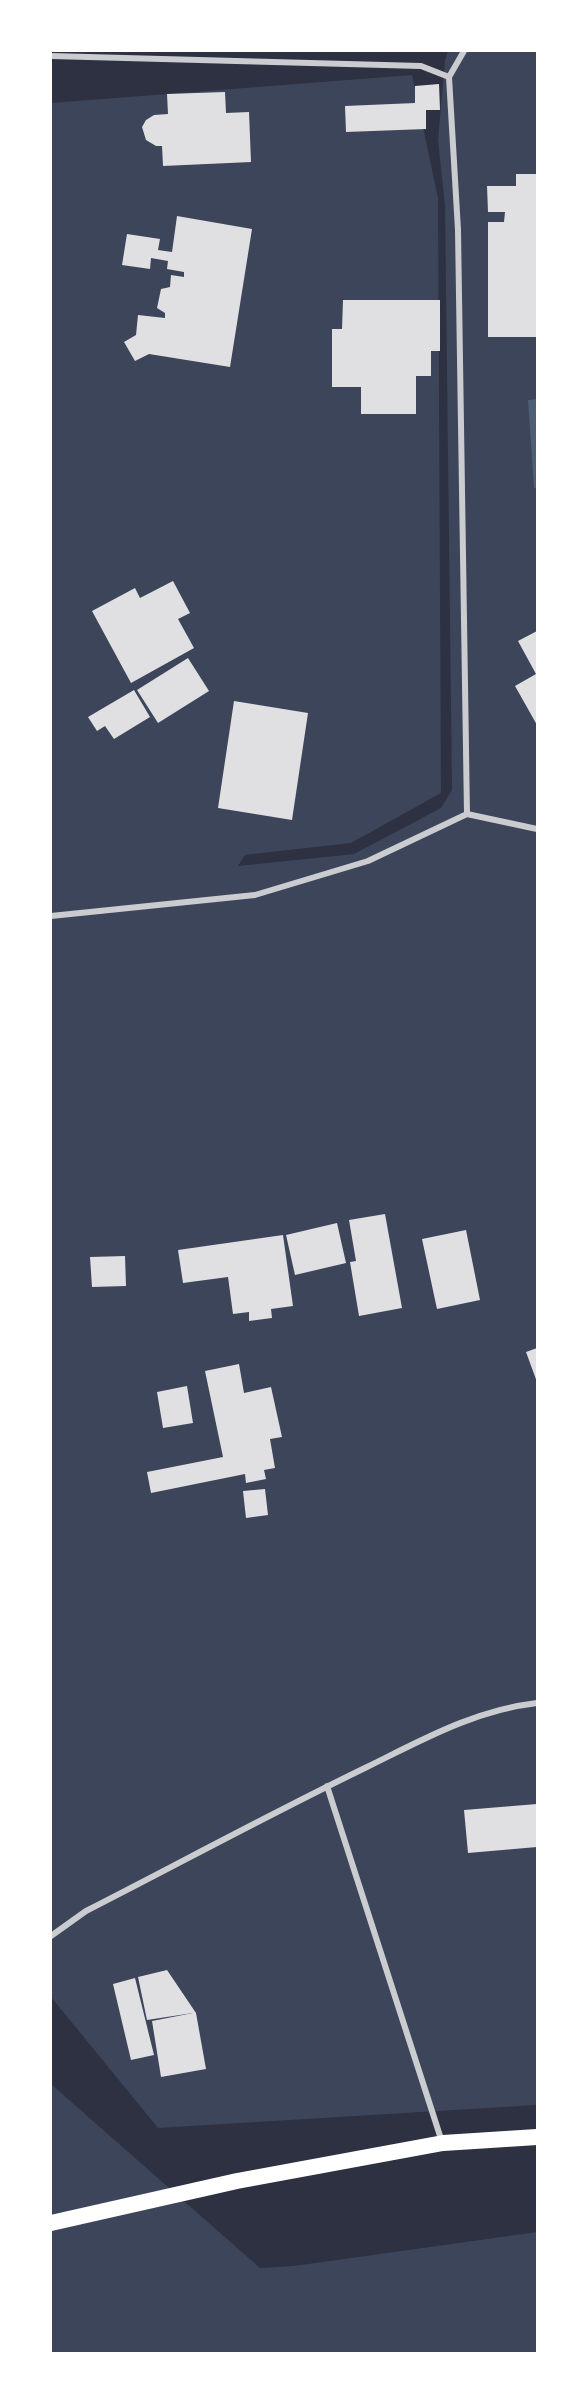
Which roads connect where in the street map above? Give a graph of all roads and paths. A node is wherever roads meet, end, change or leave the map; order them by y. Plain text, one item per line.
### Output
1 (464, 51) edge
2 (51, 56) edge
3 (449, 77) junction
4 (467, 814) junction
5 (537, 829) edge
6 (51, 916) edge
7 (537, 1703) edge
8 (327, 1786) junction
9 (51, 1936) edge
10 (537, 2137) edge
11 (443, 2143) junction
12 (51, 2223) edge

1 - 3 street
2 - 3 street
3 - 4 street
4 - 5 street
4 - 6 street
7 - 8 street
8 - 9 street
8 - 11 street
10 - 11 highway
11 - 12 highway

